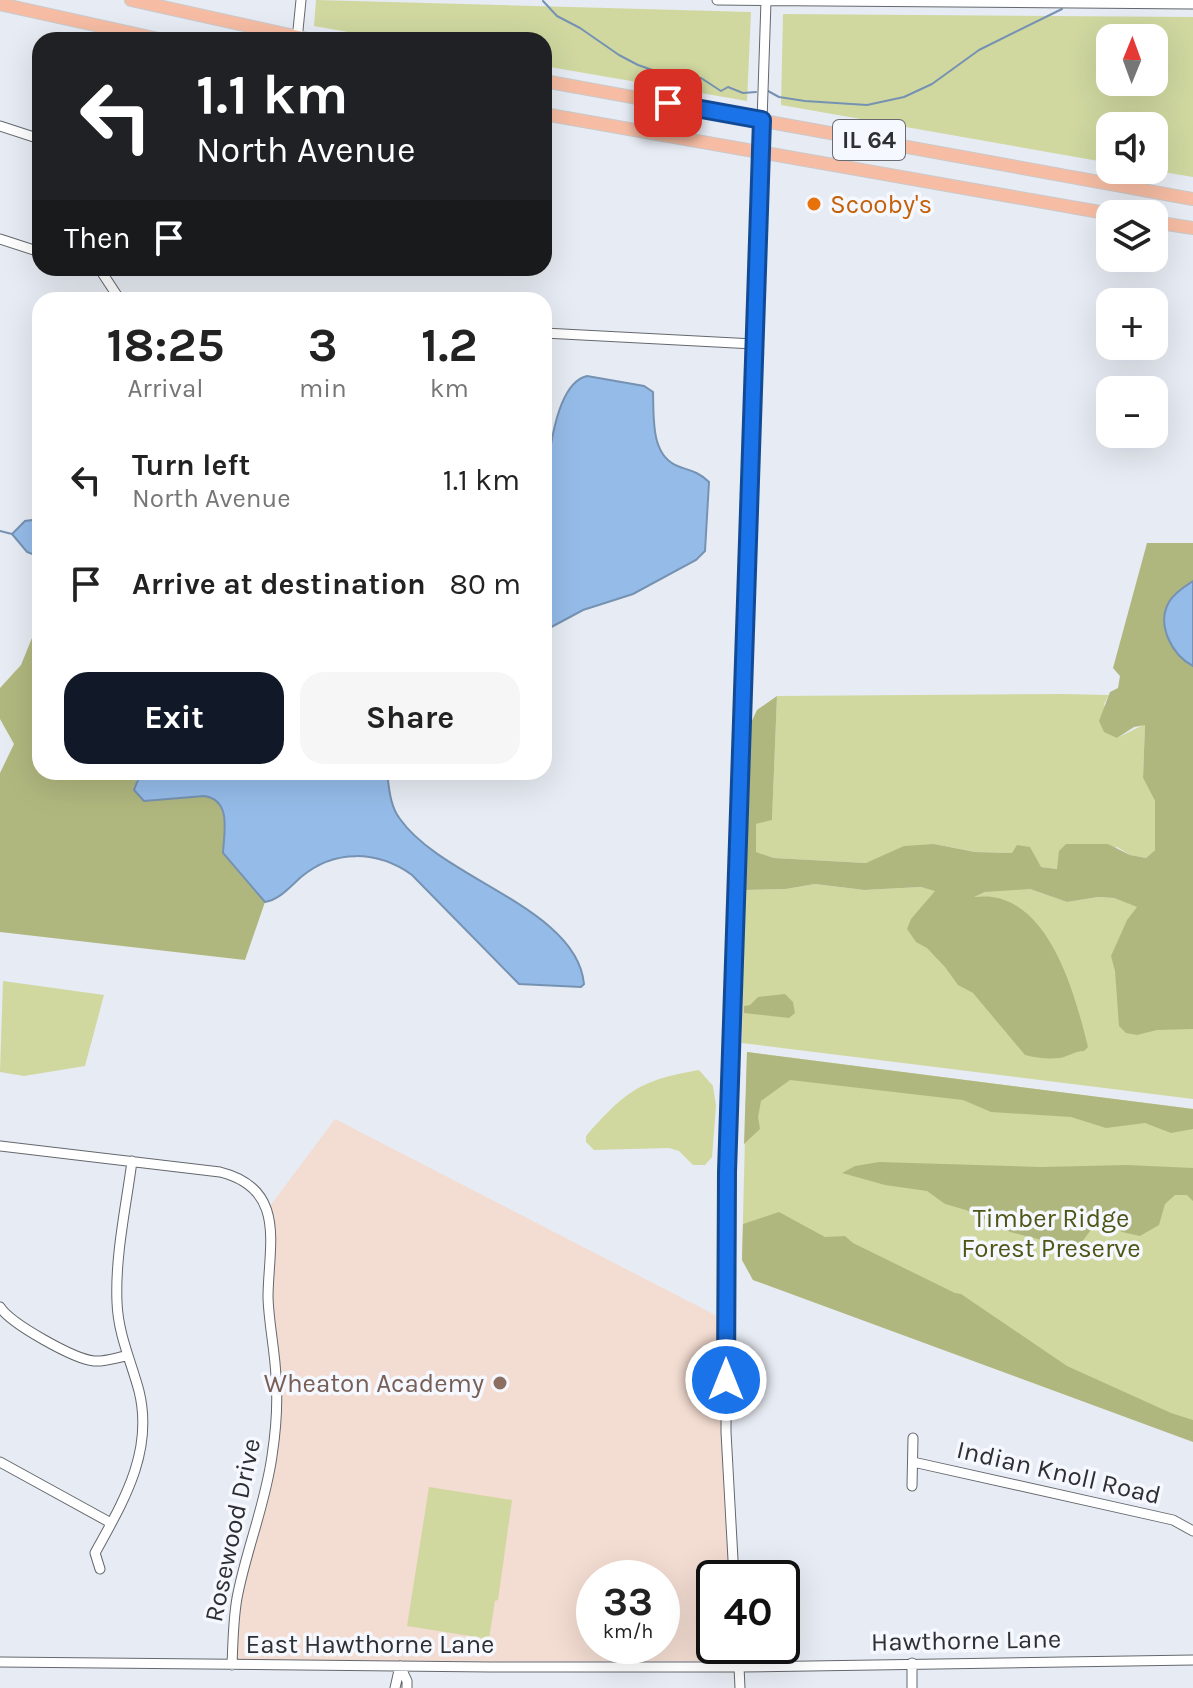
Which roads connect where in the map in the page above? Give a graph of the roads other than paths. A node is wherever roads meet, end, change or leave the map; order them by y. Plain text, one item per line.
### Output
1 (131, 0) edge
2 (301, 0) edge
3 (717, 0) edge
4 (766, 1) edge
5 (875, 1) edge
6 (0, 4) edge
7 (1193, 4) edge
8 (127, 32) edge
9 (267, 32) edge
10 (298, 32) edge
11 (552, 82) edge
12 (552, 115) edge
13 (762, 120) junction
14 (0, 126) edge
15 (32, 136) edge
16 (760, 154) junction
17 (1193, 199) edge
18 (1096, 211) edge
19 (1168, 224) edge
20 (1193, 228) edge
21 (0, 239) edge
22 (32, 249) edge
23 (552, 333) edge
24 (754, 344) junction
25 (0, 1146) edge
26 (132, 1161) junction
27 (0, 1307) edge
28 (126, 1356) junction
29 (913, 1438) dead end
30 (0, 1462) edge
31 (913, 1462) junction
32 (912, 1486) dead end
33 (111, 1523) junction
34 (1193, 1531) edge
35 (733, 1560) edge
36 (100, 1569) dead end
37 (1193, 1660) edge
38 (0, 1662) edge
39 (912, 1663) junction
40 (740, 1664) edge
41 (232, 1665) junction
42 (400, 1666) junction
43 (740, 1667) junction
44 (395, 1688) edge
45 (407, 1688) edge
46 (740, 1688) edge
47 (912, 1688) edge

1 - 9 main road
2 - 10 street
3 - 4 street
4 - 5 street
4 - 13 street
5 - 7 street
6 - 8 main road
11 - 13 main road, IL 64
12 - 16 main road, IL 64
13 - 16 street
13 - 17 main road, IL 64
14 - 15 street
16 - 18 main road, IL 64
16 - 24 street
19 - 20 main road
21 - 22 street
23 - 24 street
24 - 35 street
25 - 26 street, Rosewood Drive
26 - 28 street
26 - 41 street, Rosewood Drive
27 - 28 street
28 - 33 street
29 - 31 street
30 - 33 street
31 - 32 street
31 - 34 street, Indian Knoll Road
33 - 36 street
37 - 39 street, Hawthorne Lane
38 - 41 street, East Hawthorne Lane
39 - 43 street, Hawthorne Lane
39 - 47 street
40 - 43 street
41 - 42 street, East Hawthorne Lane
42 - 43 street, East Hawthorne Lane
42 - 44 street
42 - 45 street
43 - 46 street

